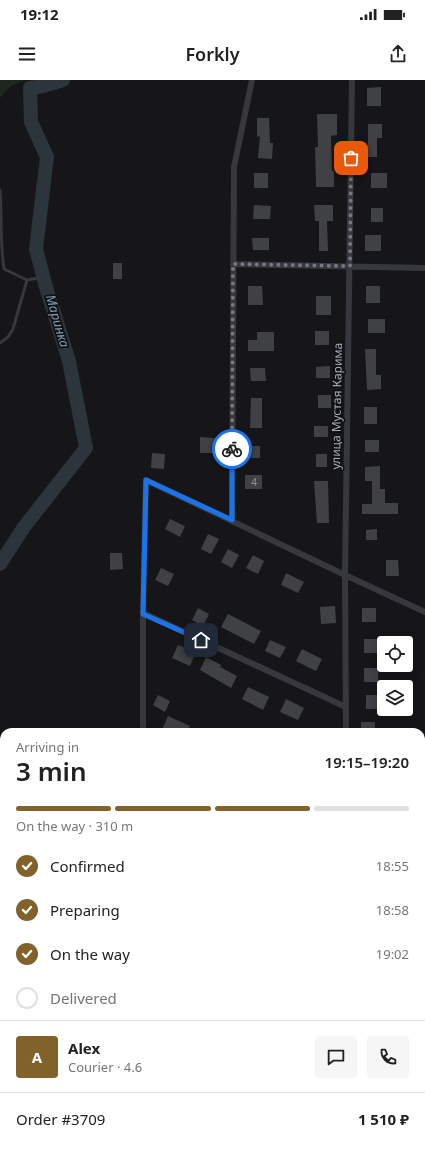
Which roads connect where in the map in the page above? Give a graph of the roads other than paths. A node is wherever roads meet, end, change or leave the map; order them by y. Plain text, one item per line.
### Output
1 (252, 80) edge
2 (352, 80) edge
3 (0, 190) edge
4 (1, 214) edge
5 (233, 264) junction
6 (350, 266) junction
7 (425, 268) edge
8 (2, 269) edge
9 (38, 278) dead end
10 (27, 280) junction
11 (0, 343) edge
12 (232, 520) junction
13 (345, 575) junction
14 (425, 612) edge
15 (143, 614) junction
16 (346, 707) junction
17 (143, 728) edge
18 (346, 728) edge

1 - 5 street
2 - 6 street, улица Мустая Карима
3 - 4 lane
4 - 8 lane
5 - 6 street
5 - 12 street
6 - 7 street
6 - 13 street, улица Мустая Карима
8 - 10 lane
9 - 10 lane
10 - 11 lane
12 - 13 street
12 - 15 street
13 - 14 street
13 - 16 street, улица Мустая Карима
15 - 16 street
15 - 17 street
16 - 18 street, улица Мустая Карима

